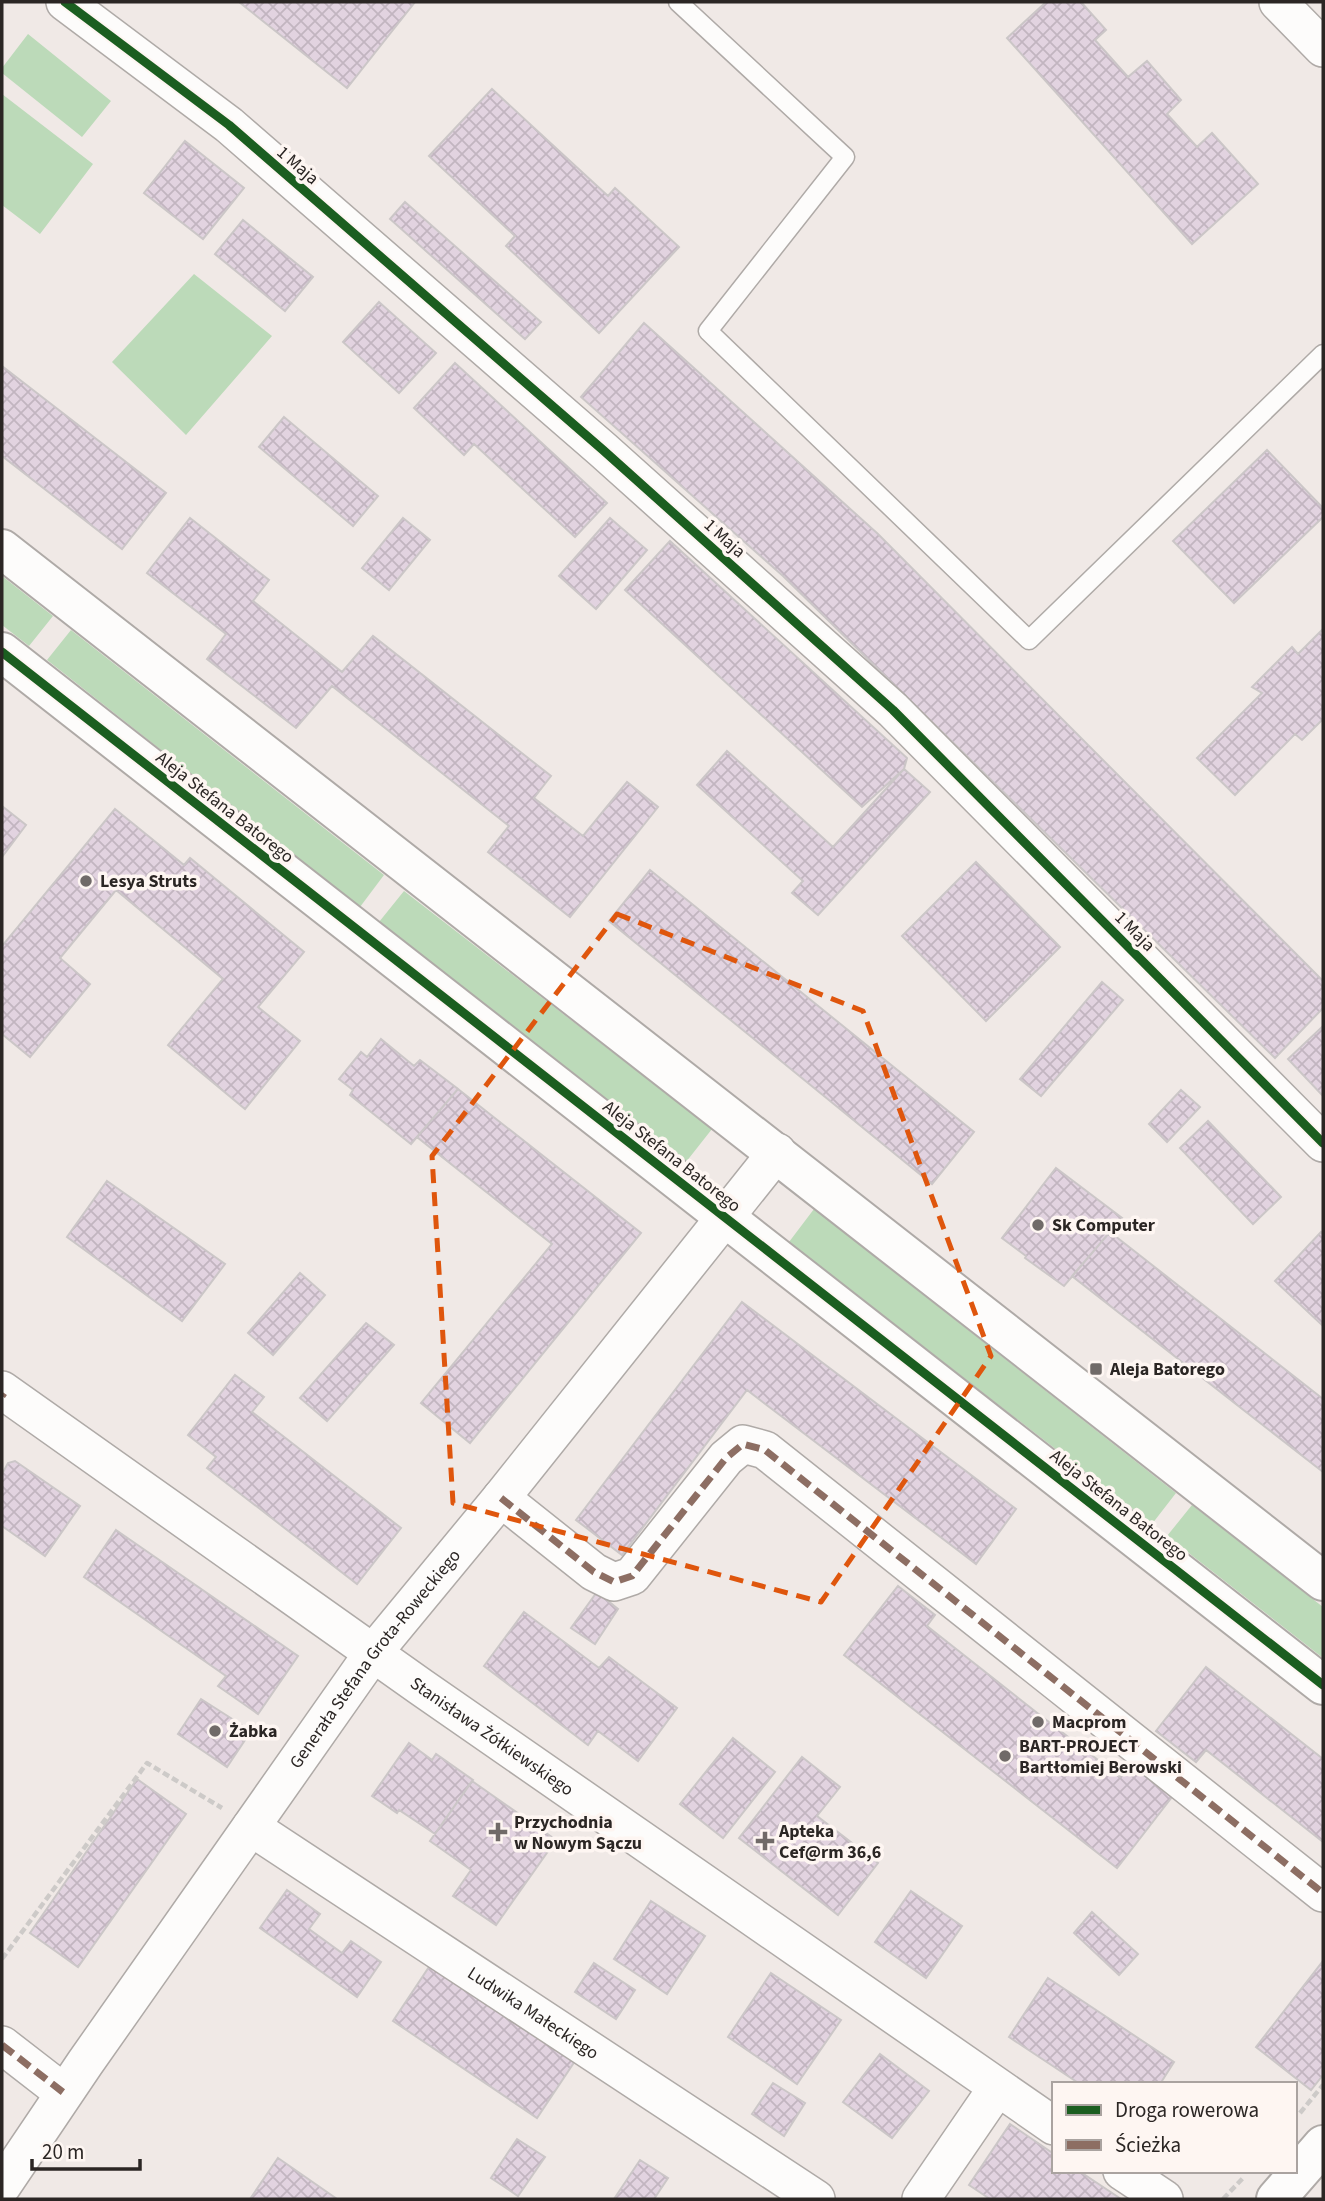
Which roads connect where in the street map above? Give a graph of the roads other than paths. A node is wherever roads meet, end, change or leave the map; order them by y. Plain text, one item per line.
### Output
1 (65, 2) edge
2 (678, 2) edge
3 (1278, 2) edge
4 (1323, 48) edge
5 (1323, 354) edge
6 (2, 549) edge
7 (2, 652) edge
8 (1323, 1143) edge
9 (777, 1152) junction
10 (725, 1218) junction
11 (3, 1393) edge
12 (501, 1498) junction
13 (1323, 1581) edge
14 (373, 1653) junction
15 (1323, 1685) edge
16 (239, 1819) junction
17 (1323, 1893) edge
18 (2, 2045) edge
19 (997, 2088) junction
20 (64, 2093) junction
21 (1052, 2125) edge
22 (1323, 2145) edge
23 (1125, 2173) edge
24 (2, 2186) edge
25 (816, 2199) edge
26 (921, 2199) edge
27 (1164, 2199) edge
28 (1276, 2199) edge

1 - 8 street, 1 Maja
2 - 5 lane
3 - 4 street
6 - 9 street
7 - 10 street, Aleja Stefana Batorego
9 - 10 street, Generała Stefana Grota-Roweckiego
9 - 13 street
10 - 12 street, Generała Stefana Grota-Roweckiego
10 - 15 street, Aleja Stefana Batorego
11 - 14 street, Stanisława Żółkiewskiego
12 - 14 street, Generała Stefana Grota-Roweckiego
12 - 17 street
14 - 16 street, Generała Stefana Grota-Roweckiego
14 - 19 street, Stanisława Żółkiewskiego
16 - 20 street, Generała Stefana Grota-Roweckiego
16 - 25 street, Ludwika Małeckiego
18 - 20 street
19 - 21 street, Stanisława Żółkiewskiego
19 - 26 street
20 - 24 street, Generała Stefana Grota-Roweckiego
22 - 28 street
23 - 27 street

